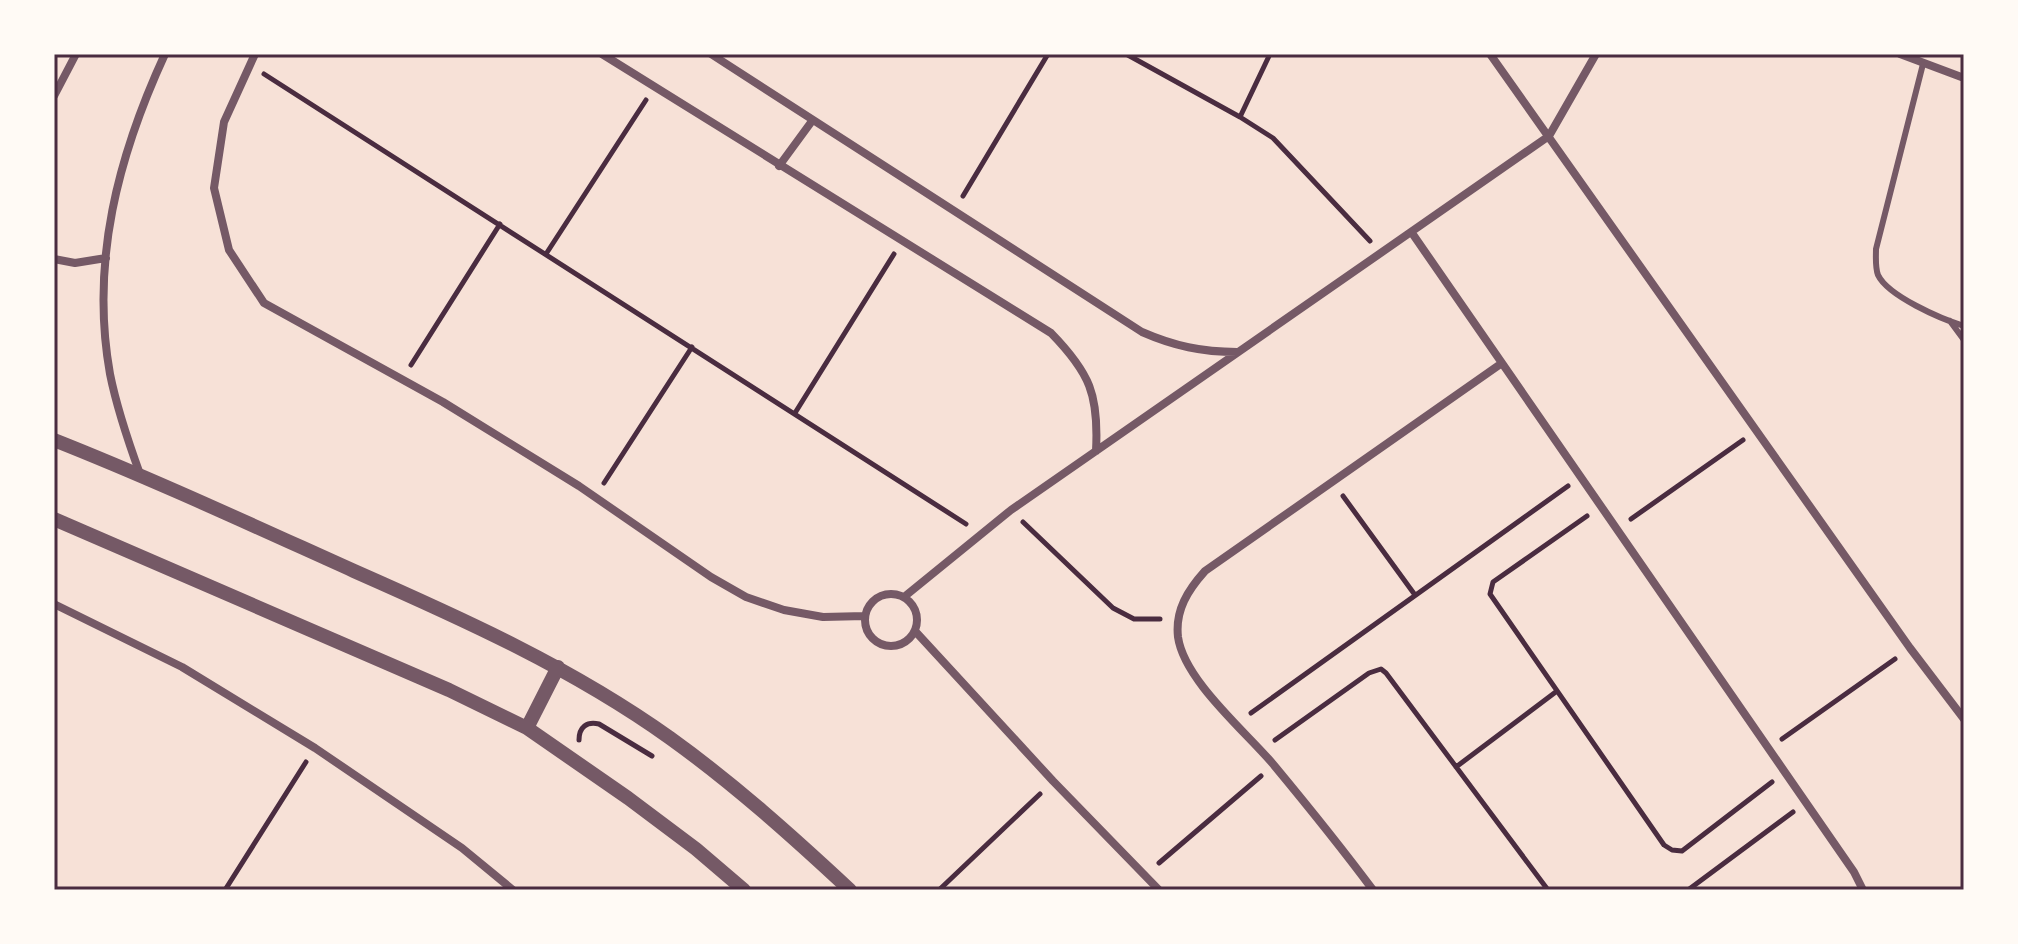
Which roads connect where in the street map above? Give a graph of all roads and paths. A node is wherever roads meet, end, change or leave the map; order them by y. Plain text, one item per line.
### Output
1 (76, 54) edge
2 (165, 54) edge
3 (255, 54) edge
4 (602, 54) edge
5 (711, 54) edge
6 (1048, 54) edge
7 (1126, 54) edge
8 (1270, 54) edge
9 (1490, 54) edge
10 (1596, 54) edge
11 (1900, 54) edge
12 (1923, 64) junction
13 (250, 65) junction
14 (1964, 78) edge
15 (654, 87) junction
16 (54, 96) edge
17 (1240, 117) junction
18 (812, 121) junction
19 (1549, 136) junction
20 (779, 166) junction
21 (954, 210) junction
22 (500, 224) junction
23 (1412, 233) junction
24 (902, 241) junction
25 (546, 254) junction
26 (1381, 254) junction
27 (106, 258) junction
28 (54, 259) edge
29 (1950, 321) junction
30 (1964, 326) edge
31 (1964, 340) edge
32 (692, 347) junction
33 (1238, 352) junction
34 (1502, 363) junction
35 (402, 380) junction
36 (795, 413) junction
37 (1757, 430) junction
38 (54, 440) edge
39 (1096, 451) junction
40 (140, 474) junction
41 (1580, 476) junction
42 (1333, 482) junction
43 (595, 497) junction
44 (1601, 506) junction
45 (1011, 510) junction
46 (54, 519) edge
47 (1617, 529) junction
48 (981, 533) junction
49 (1415, 595) junction
50 (904, 597) junction
51 (54, 604) edge
52 (1179, 612) junction
53 (865, 616) junction
54 (915, 631) junction
55 (1910, 648) junction
56 (558, 667) junction
57 (1557, 691) junction
58 (1964, 719) edge
59 (1237, 723) junction
60 (527, 728) junction
61 (315, 748) junction
62 (1768, 748) junction
63 (1261, 750) junction
64 (1274, 765) junction
65 (1456, 767) junction
66 (1785, 772) junction
67 (1053, 781) junction
68 (1806, 803) junction
69 (1146, 874) junction
70 (225, 890) edge
71 (513, 890) edge
72 (744, 890) edge
73 (850, 890) edge
74 (939, 890) edge
75 (1159, 890) edge
76 (1373, 890) edge
77 (1548, 890) edge
78 (1688, 890) edge
79 (1863, 890) edge

1 - 16 street
2 - 27 street
3 - 13 street
4 - 15 street
5 - 18 street
6 - 21 path
7 - 17 path
8 - 17 path
9 - 19 street
10 - 19 street
11 - 12 street
12 - 14 street
12 - 29 lane
13 - 22 path
13 - 35 street
15 - 20 street
15 - 25 path
17 - 26 path
18 - 20 street
18 - 21 street
19 - 23 street
19 - 37 street
20 - 24 street
21 - 33 street
22 - 25 path
22 - 35 path
23 - 26 street
23 - 34 street
24 - 36 path
24 - 39 street
25 - 32 path
26 - 33 street
27 - 28 street
27 - 40 street
29 - 30 lane
29 - 31 lane
32 - 36 path
32 - 43 path
33 - 39 street
34 - 41 street
34 - 42 street
35 - 43 street
36 - 48 path
37 - 47 path
37 - 55 street
38 - 40 street
39 - 45 street
40 - 56 street
41 - 44 street
41 - 49 path
42 - 49 path
42 - 52 street
43 - 53 street
44 - 47 street
44 - 57 path
45 - 48 street
45 - 52 path
46 - 60 street
47 - 62 street
48 - 50 street
49 - 59 path
50 - 53 street
50 - 54 street
51 - 61 street
52 - 59 street
53 - 54 street
54 - 67 street
55 - 58 street
55 - 62 path
56 - 60 street
56 - 73 street
57 - 65 path
57 - 66 path
59 - 63 street
60 - 72 street
61 - 70 path
61 - 71 street
62 - 66 street
63 - 64 street
63 - 65 path
64 - 69 path
64 - 76 street
65 - 77 path
66 - 68 street
67 - 69 street
67 - 74 path
68 - 78 path
68 - 79 street
69 - 75 street

